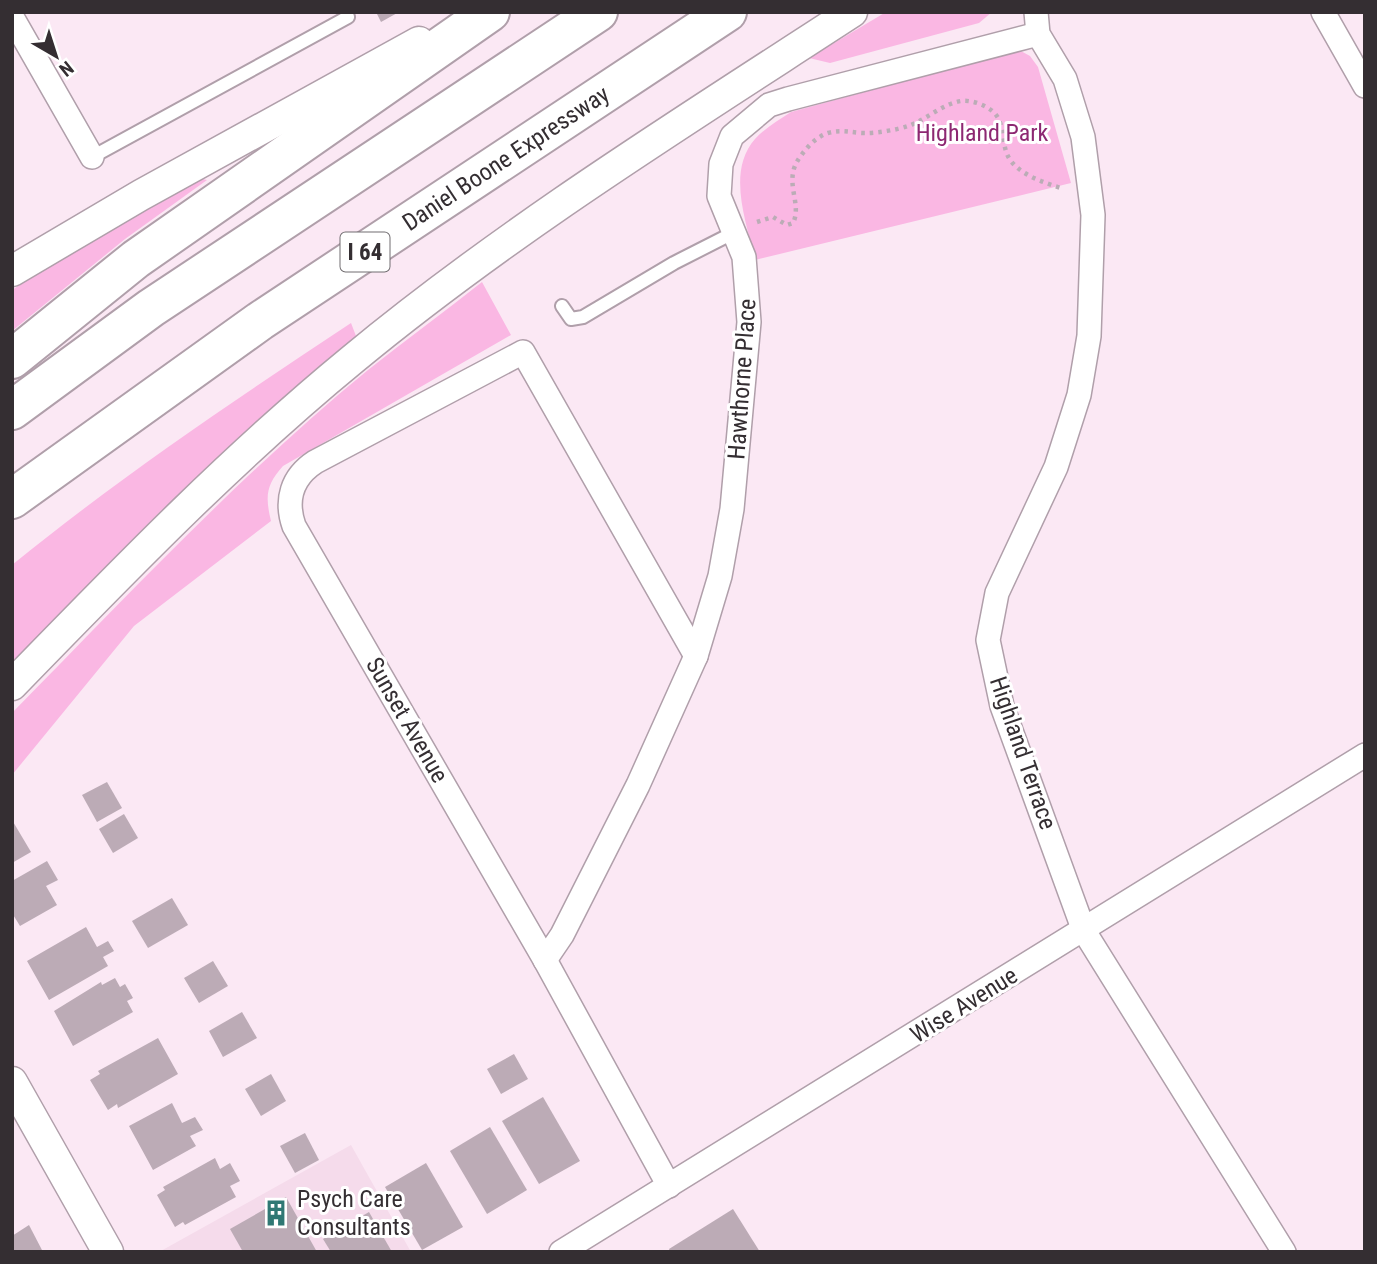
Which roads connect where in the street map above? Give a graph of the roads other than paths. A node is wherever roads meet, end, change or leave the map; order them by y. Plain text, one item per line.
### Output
1 (346, 12) edge
2 (471, 12) edge
3 (490, 12) edge
4 (598, 12) edge
5 (852, 12) edge
6 (1323, 12) edge
7 (727, 13) edge
8 (12, 17) edge
9 (1037, 23) edge
10 (1365, 86) edge
11 (92, 157) joint
12 (733, 233) junction
13 (12, 271) edge
14 (562, 306) dead end
15 (12, 359) edge
16 (12, 410) edge
17 (12, 499) edge
18 (696, 656) junction
19 (12, 685) edge
20 (1365, 755) edge
21 (1084, 931) junction
22 (545, 960) junction
23 (12, 1082) edge
24 (668, 1186) junction
25 (103, 1250) edge
26 (561, 1252) edge
27 (1284, 1252) edge

1 - 11 lane
2 - 13 street
3 - 15 highway
4 - 16 highway
5 - 19 street
6 - 10 street
7 - 17 highway, Daniel Boone Expressway / I 64
8 - 11 street
9 - 12 street, Hawthorne Place
9 - 21 street, Highland Terrace
12 - 14 lane
12 - 18 street, Hawthorne Place
18 - 22 street, Hawthorne Place
18 - 22 street, Sunset Avenue
20 - 21 street, Wise Avenue
21 - 24 street, Wise Avenue
21 - 27 street, Highland Terrace
22 - 24 street, Sunset Avenue
23 - 25 street
24 - 26 street, Wise Avenue

